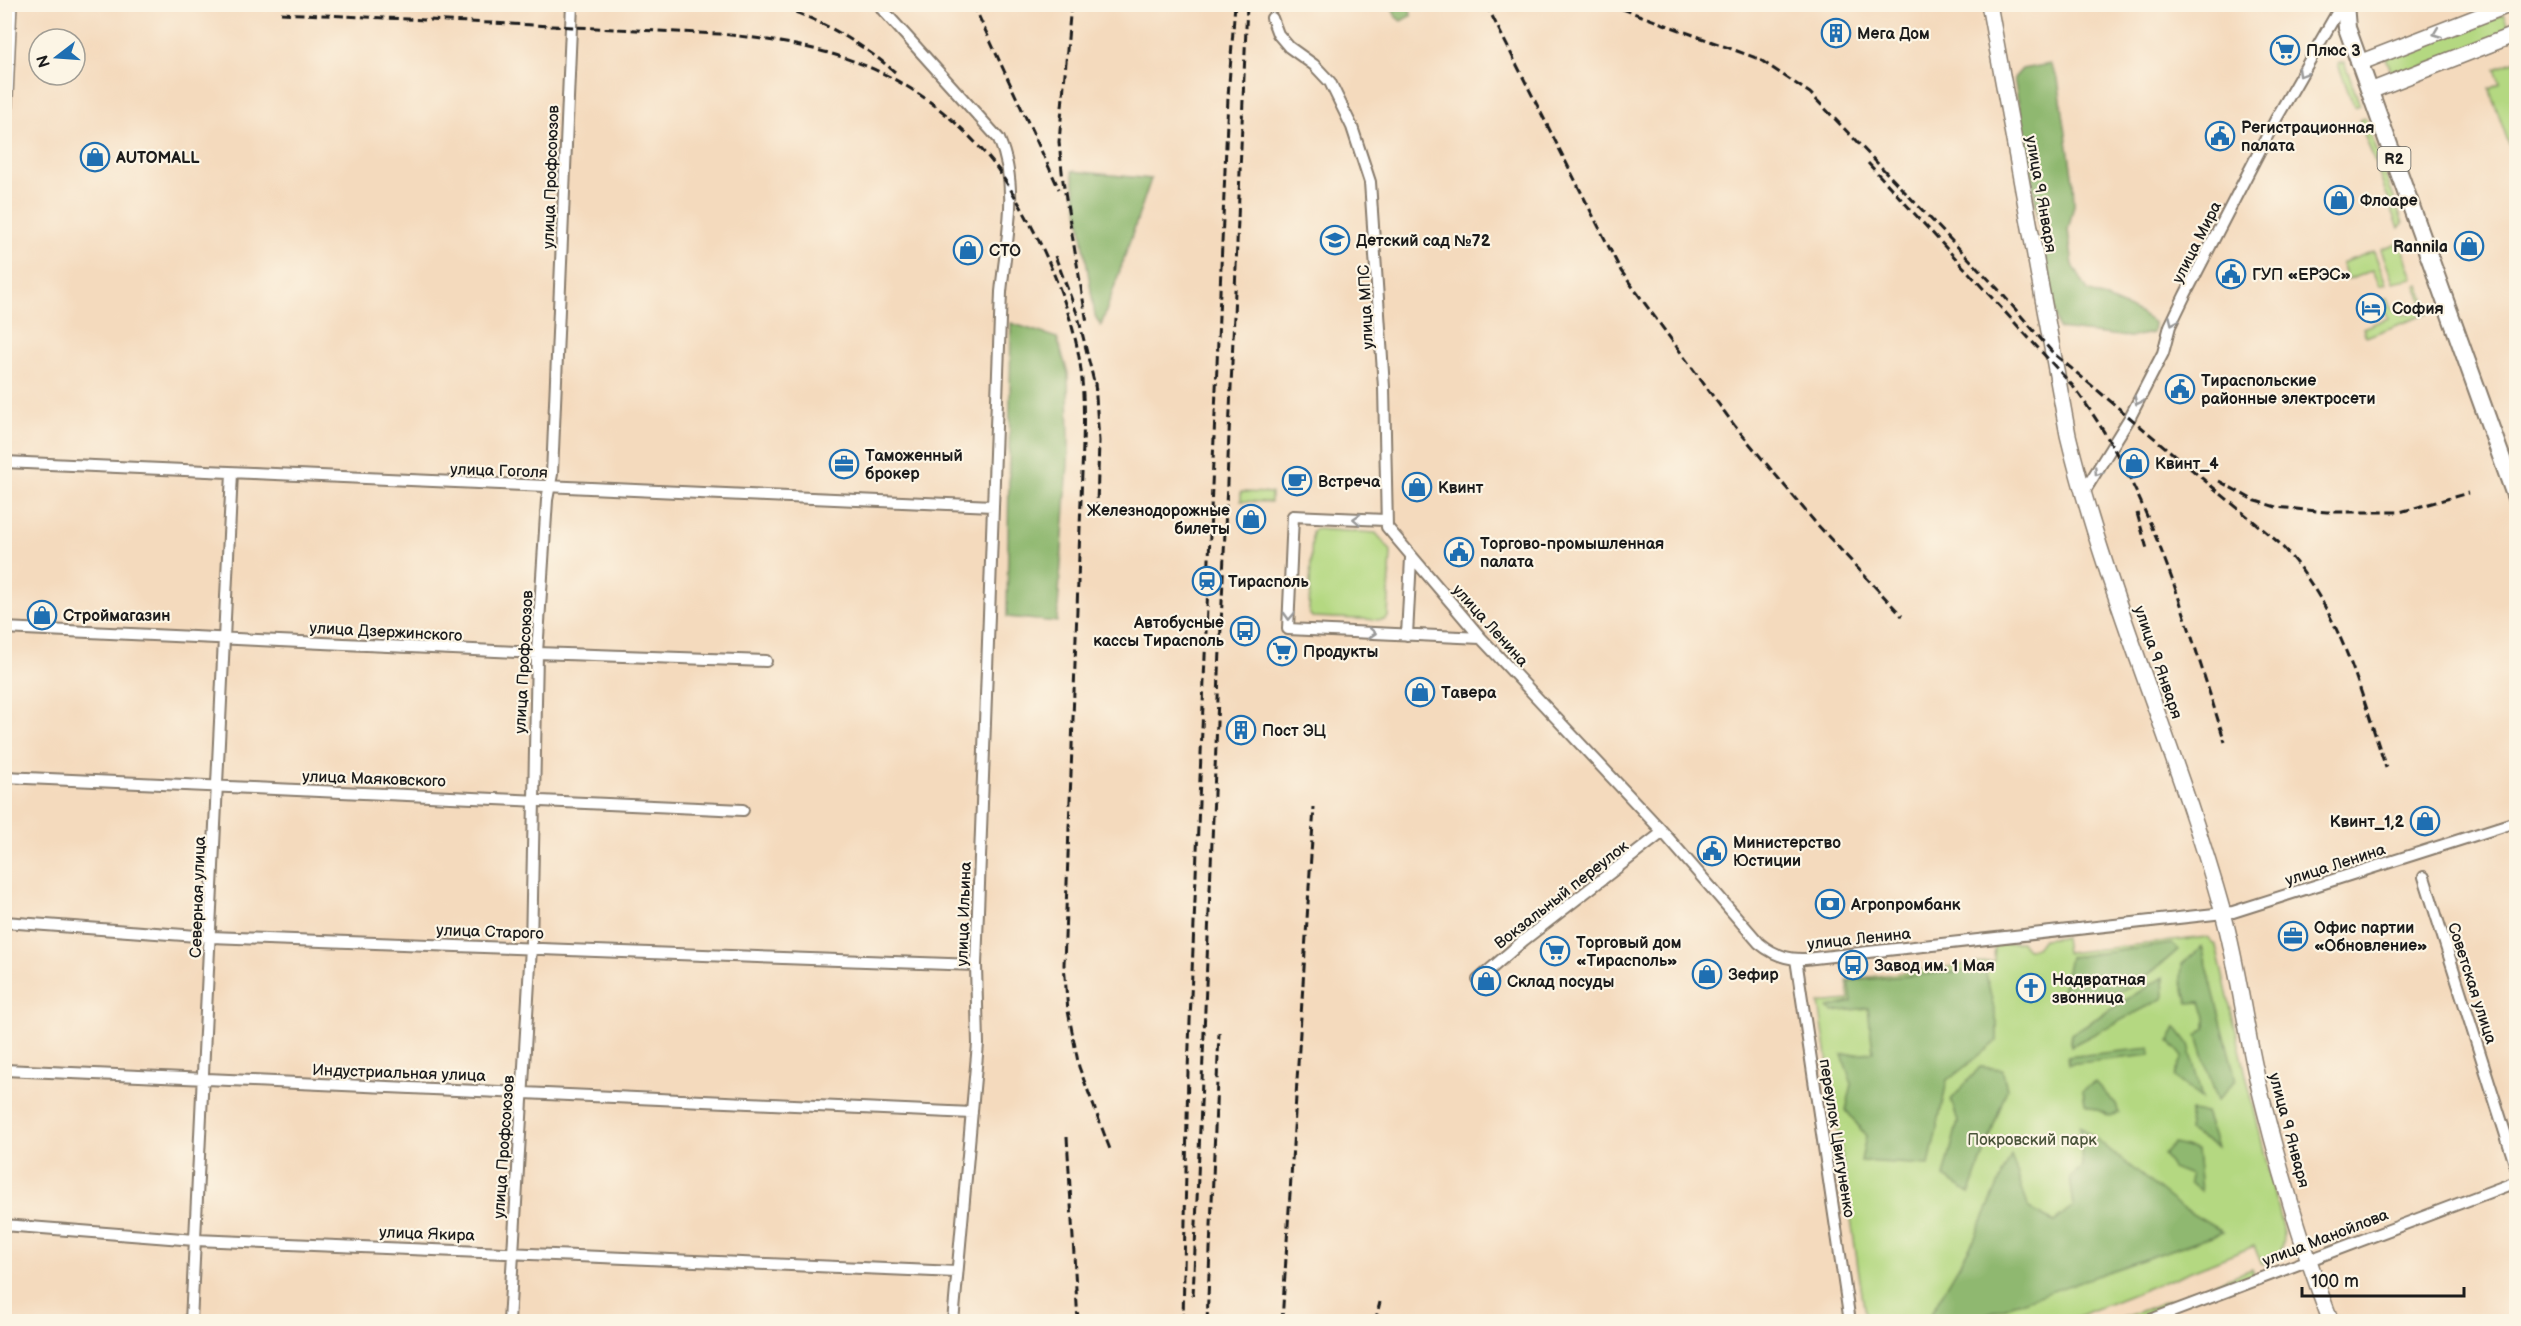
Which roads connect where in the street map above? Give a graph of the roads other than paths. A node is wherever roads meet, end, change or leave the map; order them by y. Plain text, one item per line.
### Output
1 (9, 4) edge
2 (572, 4) edge
3 (1989, 4) edge
4 (2343, 4) edge
5 (2511, 4) edge
6 (882, 9) dead end
7 (1272, 18) dead end
8 (2517, 34) edge
9 (2360, 63) junction
10 (2370, 91) junction
11 (4, 119) edge
12 (4, 462) edge
13 (232, 473) junction
14 (549, 487) junction
15 (2082, 495) junction
16 (2517, 498) edge
17 (993, 506) junction
18 (1385, 520) junction
19 (1411, 558) junction
20 (4, 628) edge
21 (1407, 635) junction
22 (223, 638) junction
23 (1481, 638) junction
24 (537, 653) junction
25 (766, 661) dead end
26 (4, 777) edge
27 (216, 787) junction
28 (532, 799) junction
29 (743, 810) dead end
30 (2517, 822) edge
31 (1663, 832) junction
32 (2424, 877) dead end
33 (2223, 914) junction
34 (4, 922) edge
35 (211, 937) junction
36 (531, 947) junction
37 (1796, 959) junction
38 (976, 965) junction
39 (1478, 980) dead end
40 (4, 1070) edge
41 (201, 1080) junction
42 (521, 1092) junction
43 (972, 1113) junction
44 (2517, 1167) edge
45 (2517, 1182) edge
46 (4, 1225) edge
47 (195, 1240) junction
48 (511, 1251) junction
49 (2307, 1260) junction
50 (957, 1272) junction
51 (191, 1322) edge
52 (509, 1322) edge
53 (953, 1322) edge
54 (1850, 1322) edge
55 (2145, 1322) edge
56 (2331, 1322) edge

1 - 11 street
2 - 14 street, улица Профсоюзов
3 - 15 street, улица 9 Января
4 - 9 main road, R2
4 -> 15 street, улица Мира
5 -> 9 street
6 - 17 street, улица Ильина
7 - 18 street, улица МПС
8 - 10 street
9 - 10 main road, R2
10 - 16 main road, R2
12 - 13 street, улица Гоголя
13 - 14 street, улица Гоголя
13 - 22 street, Северная улица
14 - 17 street, улица Гоголя
14 - 24 street, улица Профсоюзов
15 - 33 street, улица 9 Января
17 - 38 street, улица Ильина
18 - 19 street, улица Ленина
18 -> 21 street
19 - 21 street
19 - 23 street, улица Ленина
20 - 22 street, улица Дзержинского
21 - 23 street
22 - 24 street, улица Дзержинского
22 - 27 street, Северная улица
23 - 31 street, улица Ленина
24 - 25 street, улица Дзержинского
24 - 28 street, улица Профсоюзов
26 - 27 street, улица Маяковского
27 - 28 street, улица Маяковского
27 - 35 street, Северная улица
28 - 29 street, улица Маяковского
28 - 36 street, улица Профсоюзов
30 - 33 street, улица Ленина
31 - 37 street, улица Ленина
31 - 39 street, Вокзальный переулок
32 - 44 street, Советская улица
33 - 37 street, улица Ленина
33 - 49 street, улица 9 Января
34 - 35 street, улица Старого
35 - 36 street, улица Старого
35 - 41 street, Северная улица
36 - 38 street, улица Старого
36 - 42 street, улица Профсоюзов
37 - 54 street, переулок Цвигуненко
38 - 43 street, улица Ильина
40 - 41 street, Индустриальная улица
41 - 42 street, Индустриальная улица
41 - 47 street, Северная улица
42 - 43 street, Индустриальная улица
42 - 48 street, улица Профсоюзов
43 - 50 street, улица Ильина
45 - 49 street, улица Манойлова
46 - 47 street, улица Якира
47 - 48 street, улица Якира
47 - 51 street, Северная улица
48 - 50 street, улица Якира
48 - 52 street, улица Профсоюзов
49 - 55 street, улица Манойлова
49 - 56 street, улица 9 Января
50 - 53 street, улица Ильина

